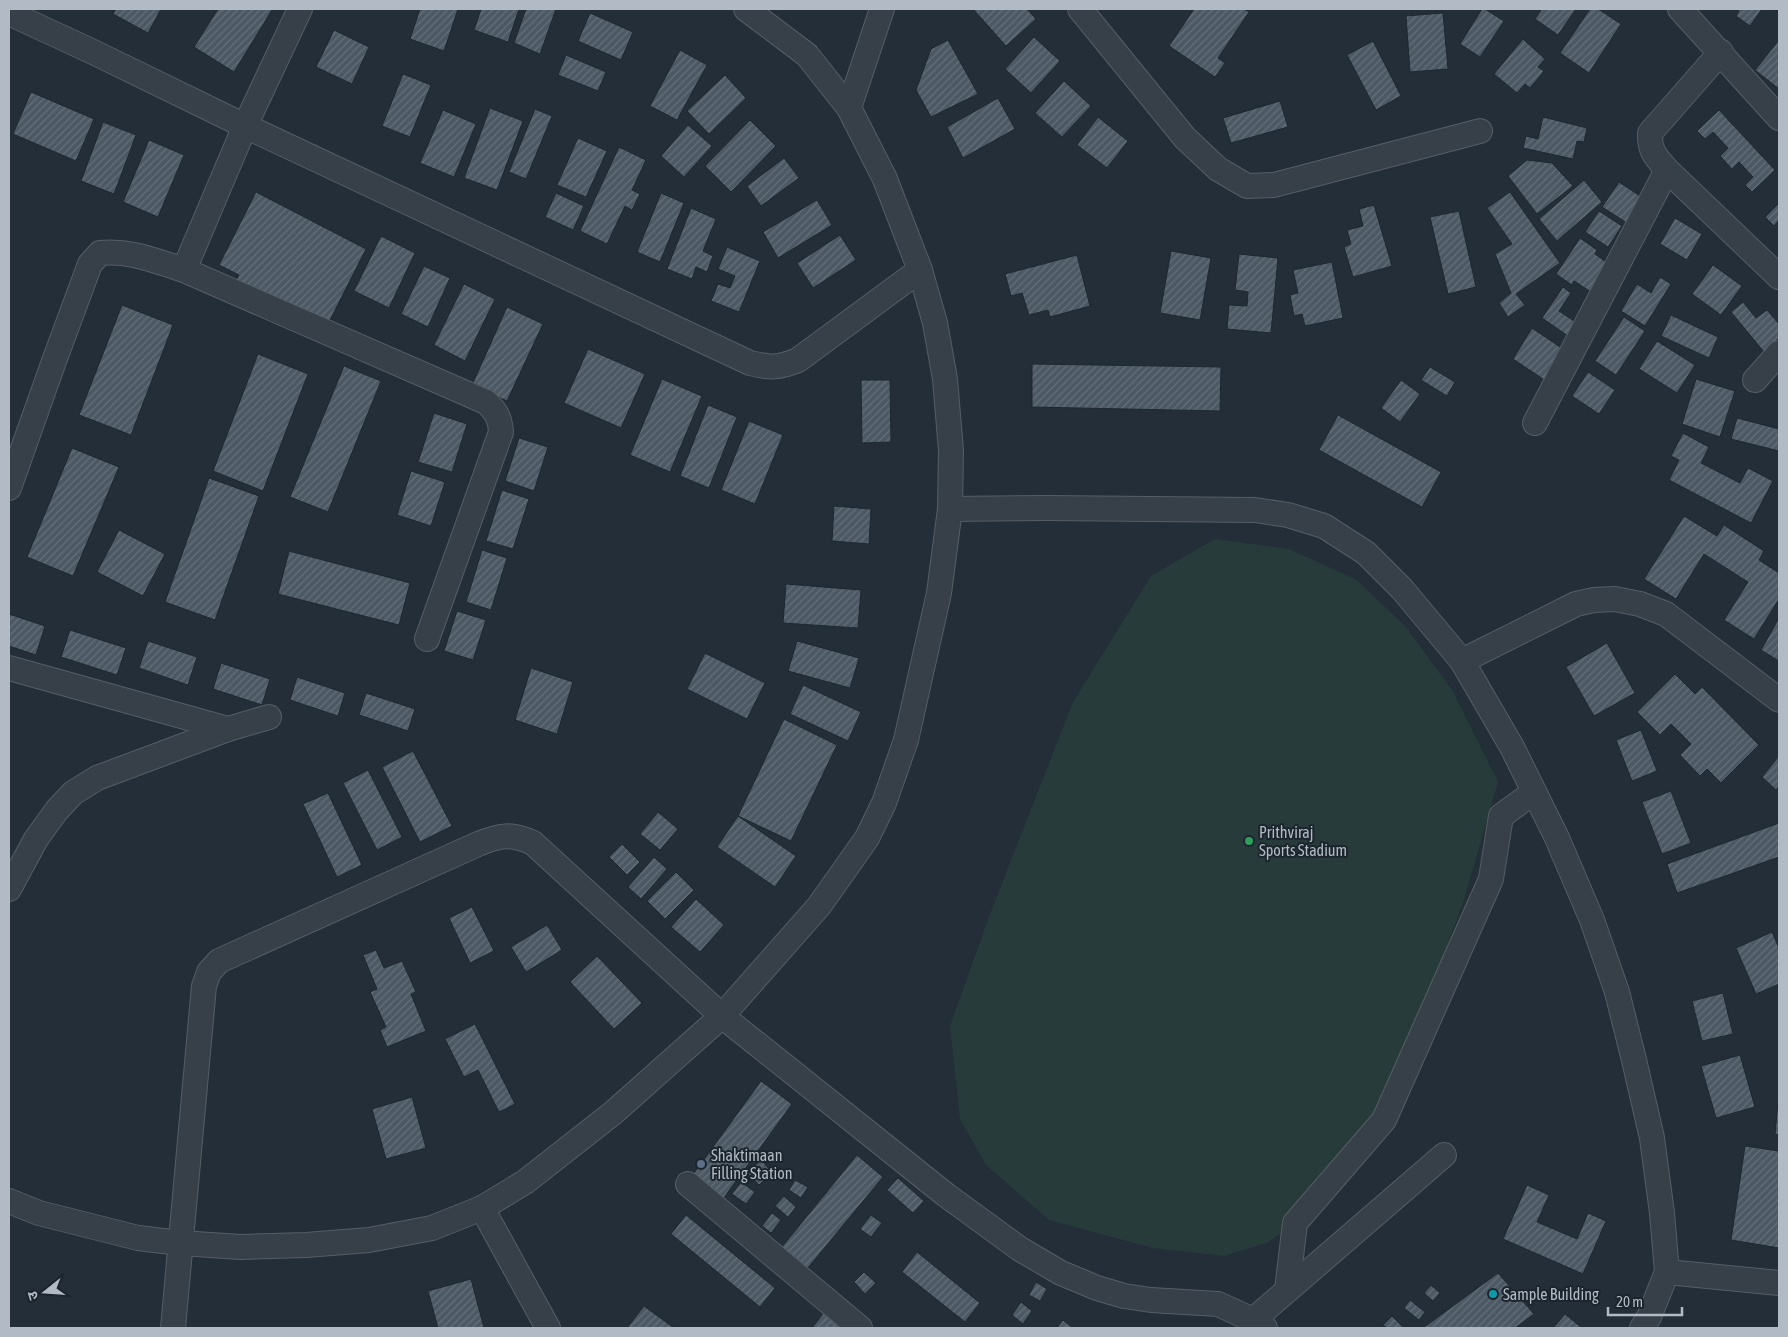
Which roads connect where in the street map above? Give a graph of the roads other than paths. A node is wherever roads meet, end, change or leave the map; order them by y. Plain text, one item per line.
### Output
1 (300, 9) edge
2 (746, 9) edge
3 (882, 9) edge
4 (1080, 9) edge
5 (1680, 9) edge
6 (9, 13) edge
7 (1720, 52) junction
8 (849, 108) junction
9 (1779, 118) edge
10 (246, 126) junction
11 (1480, 131) dead end
12 (1667, 170) junction
13 (184, 270) junction
14 (920, 270) junction
15 (1779, 277) edge
16 (1779, 354) edge
17 (1755, 380) dead end
18 (1535, 423) dead end
19 (9, 488) edge
20 (950, 510) junction
21 (427, 639) dead end
22 (1462, 661) junction
23 (9, 668) edge
24 (1779, 700) edge
25 (269, 718) dead end
26 (228, 729) junction
27 (1534, 792) junction
28 (9, 890) edge
29 (722, 1016) junction
30 (1444, 1155) dead end
31 (688, 1184) dead end
32 (9, 1201) edge
33 (482, 1208) junction
34 (180, 1243) junction
35 (1667, 1272) junction
36 (1779, 1283) edge
37 (1287, 1290) junction
38 (1259, 1324) edge
39 (173, 1328) edge
40 (548, 1328) edge
41 (860, 1328) edge
42 (1642, 1328) edge

1 - 10 street
2 - 8 street
3 - 8 street
4 - 11 street
5 - 7 street
6 - 10 street
7 - 9 street
7 - 12 street
8 - 14 street
10 - 13 street
10 - 14 street
12 - 15 street
12 - 18 street
13 - 19 street
13 - 21 street
14 - 20 street
16 - 17 street
20 - 22 street
20 - 29 street
22 - 24 street
22 - 27 street
23 - 26 street
25 - 26 street
26 - 28 street
27 - 35 street
27 - 37 street
29 - 33 street
29 - 34 street
29 - 38 street
30 - 37 street
31 - 41 street
32 - 34 street
33 - 34 street
33 - 40 street
34 - 39 street
35 - 36 street
35 - 42 street
37 - 38 street

